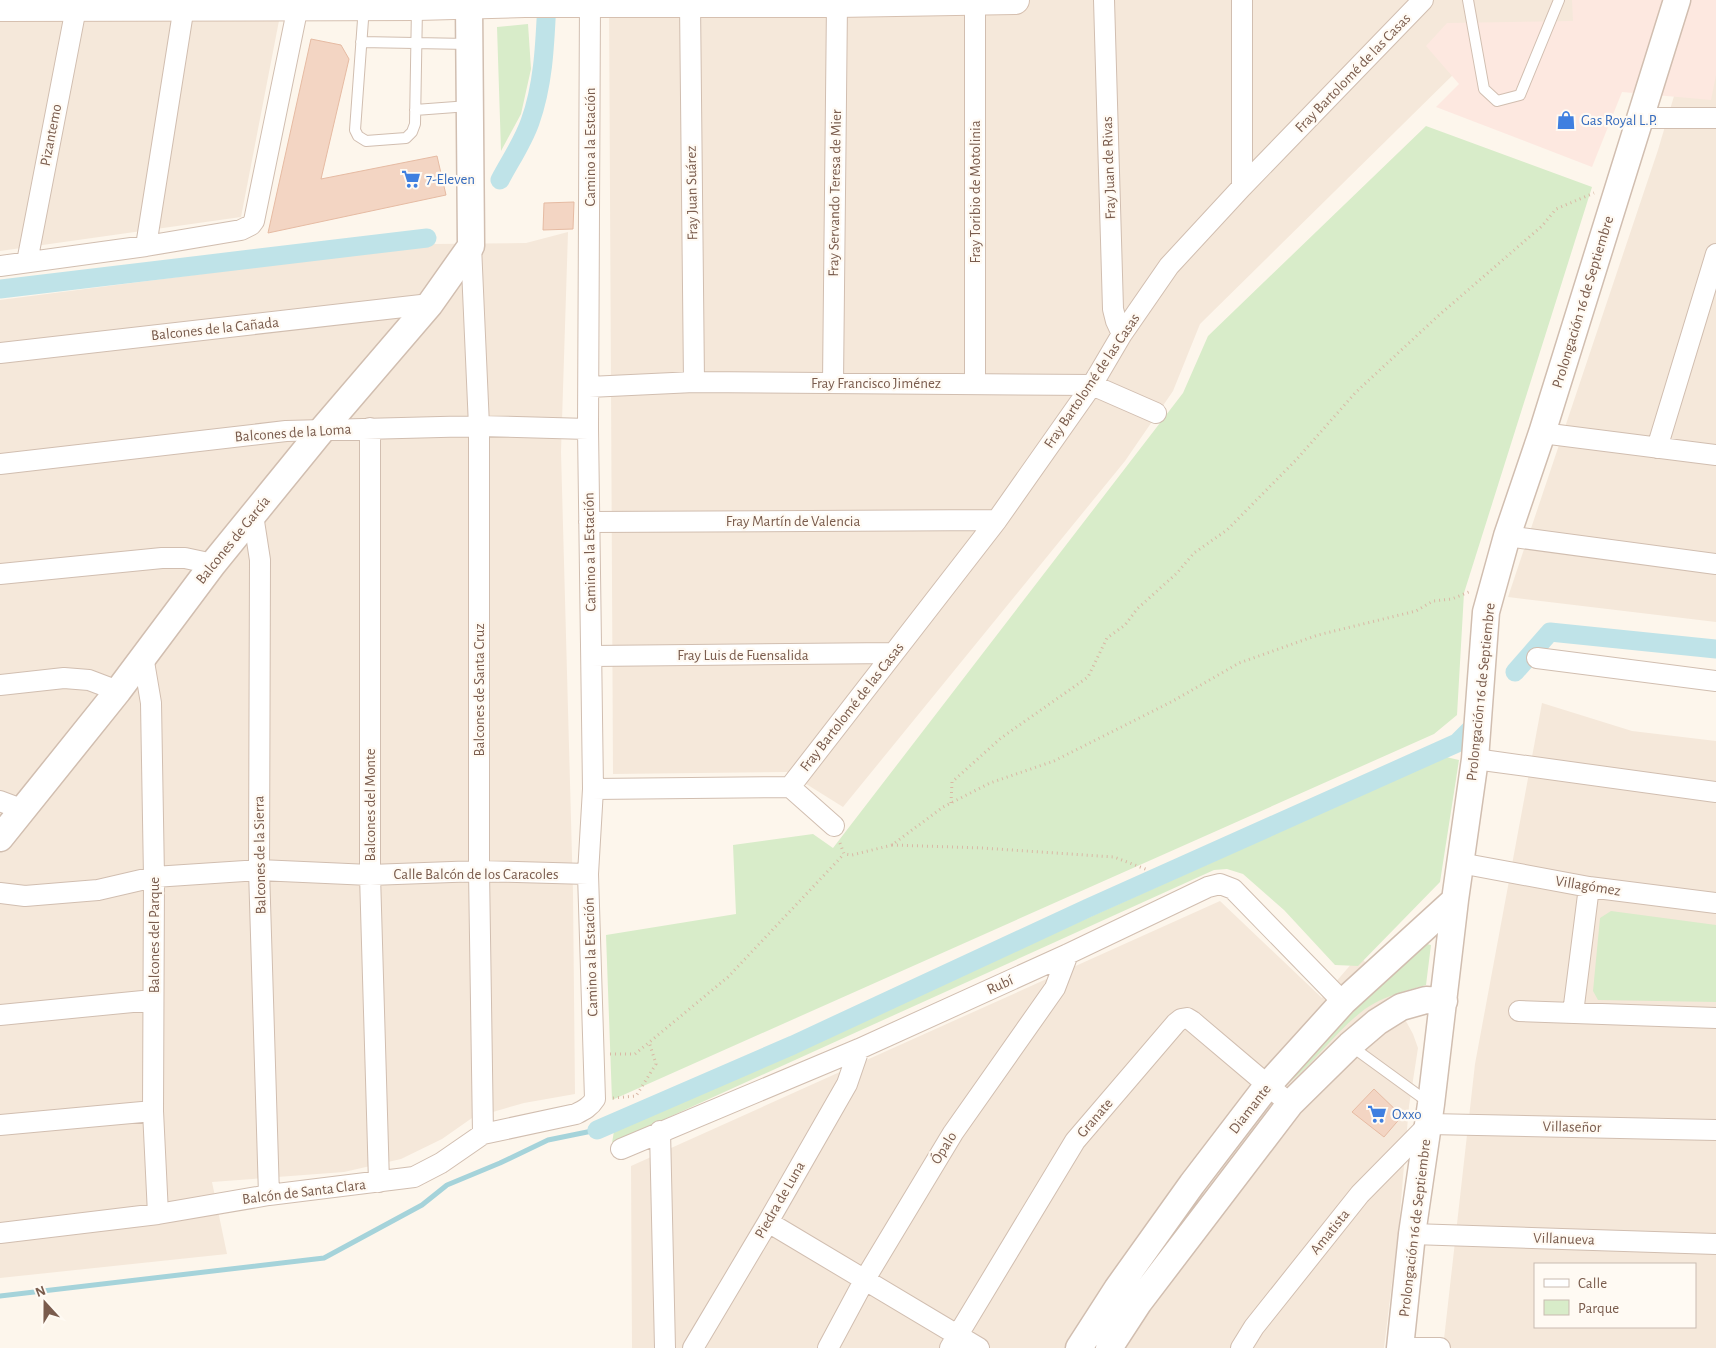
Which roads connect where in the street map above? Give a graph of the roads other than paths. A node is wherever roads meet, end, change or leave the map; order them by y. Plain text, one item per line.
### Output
1 (1015, 0) edge
2 (1104, 0) edge
3 (1242, 0) edge
4 (1424, 0) edge
5 (1468, 0) edge
6 (1559, 0) edge
7 (1677, 0) edge
8 (837, 1) edge
9 (975, 1) edge
10 (585, 2) edge
11 (417, 3) edge
12 (690, 3) junction
13 (469, 5) junction
14 (184, 6) junction
15 (298, 6) junction
16 (364, 6) junction
17 (0, 7) edge
18 (76, 8) junction
19 (362, 42) junction
20 (417, 42) junction
21 (469, 44) junction
22 (470, 106) junction
23 (415, 110) junction
24 (1640, 118) junction
25 (1716, 118) edge
26 (1242, 187) junction
27 (146, 246) junction
28 (471, 246) junction
29 (1716, 254) edge
30 (27, 262) junction
31 (0, 266) edge
32 (430, 304) junction
33 (1122, 334) junction
34 (0, 353) edge
35 (694, 382) junction
36 (833, 383) junction
37 (975, 384) junction
38 (1092, 384) junction
39 (589, 387) junction
40 (1156, 413) dead end
41 (479, 426) junction
42 (370, 428) junction
43 (588, 429) junction
44 (322, 430) junction
45 (1542, 433) junction
46 (1657, 448) junction
47 (1716, 455) edge
48 (0, 464) edge
49 (253, 515) junction
50 (997, 520) junction
51 (589, 522) junction
52 (1507, 536) junction
53 (213, 564) junction
54 (1716, 564) edge
55 (0, 574) edge
56 (893, 653) junction
57 (143, 656) junction
58 (592, 656) junction
59 (1537, 658) dead end
60 (1716, 681) edge
61 (0, 685) edge
62 (118, 691) junction
63 (1475, 760) junction
64 (790, 788) junction
65 (593, 789) junction
66 (1716, 792) edge
67 (0, 801) edge
68 (24, 810) junction
69 (834, 826) road end
70 (0, 838) edge
71 (1460, 863) junction
72 (259, 870) junction
73 (480, 871) junction
74 (588, 874) junction
75 (370, 875) junction
76 (154, 877) junction
77 (1589, 887) junction
78 (0, 893) edge
79 (1455, 900) junction
80 (1716, 903) edge
81 (1068, 954) junction
82 (153, 1000) junction
83 (1444, 1000) junction
84 (1343, 1002) junction
85 (1519, 1011) dead end
86 (1573, 1012) junction
87 (0, 1015) edge
88 (1716, 1018) edge
89 (1350, 1045) junction
90 (858, 1049) junction
91 (1267, 1086) junction
92 (593, 1101) joint
93 (1290, 1104) junction
94 (153, 1111) junction
95 (1430, 1114) junction
96 (0, 1125) edge
97 (1716, 1130) edge
98 (660, 1131) junction
99 (483, 1134) junction
100 (620, 1149) dead end
101 (379, 1182) junction
102 (269, 1195) junction
103 (158, 1214) junction
104 (768, 1222) junction
105 (0, 1233) edge
106 (1412, 1234) junction
107 (1716, 1244) edge
108 (865, 1279) junction
109 (954, 1341) edge
110 (665, 1348) edge
111 (693, 1348) edge
112 (828, 1348) edge
113 (979, 1348) edge
114 (1079, 1348) edge
115 (1109, 1348) edge
116 (1241, 1348) edge
117 (1399, 1348) edge
118 (1440, 1348) edge

1 - 9 main road
2 - 33 street, Fray Juan de Rivas
3 - 26 street
4 - 26 street, Fray Bartolomé de las Casas
5 - 6 lane
7 - 24 street, Prolongación 16 de Septiembre
8 - 9 main road
8 - 12 main road
8 - 36 street, Fray Servando Teresa de Mier
9 - 37 street, Fray Toribio de Motolinia
10 - 12 main road
10 - 13 main road
10 - 39 street, Camino a la Estación
11 - 13 main road
11 - 16 main road
11 - 20 lane
12 - 35 street, Fray Juan Suárez
13 - 21 street
14 - 15 main road
14 - 18 main road
14 - 27 street
15 - 16 main road
15 - 27 street
16 - 19 lane
17 - 18 main road
18 - 30 street, Pizantemo
19 - 20 lane
19 - 23 lane
20 - 21 lane
20 - 23 lane
21 - 22 street
22 - 23 lane
22 - 28 street
24 - 25 street
24 - 45 street, Prolongación 16 de Septiembre
26 - 33 street, Fray Bartolomé de las Casas
27 - 30 street
28 - 32 street, Balcones de García
28 - 41 street, Balcones de Santa Cruz
29 - 46 street
30 - 31 street
32 - 34 street, Balcones de la Cañada
32 - 44 street, Balcones de García
33 - 38 street, Fray Bartolomé de las Casas
35 - 36 street, Fray Francisco Jiménez
35 - 39 street, Fray Francisco Jiménez
36 - 37 street, Fray Francisco Jiménez
37 - 38 street, Fray Francisco Jiménez
38 - 40 street, Fray Francisco Jiménez
38 - 50 street, Fray Bartolomé de las Casas
39 - 43 street, Camino a la Estación
41 - 42 street, Balcones de la Loma
41 - 43 street, Balcones de la Loma
41 - 73 street, Balcones de Santa Cruz
42 - 44 street, Balcones de la Loma
42 - 75 street, Balcones del Monte
43 - 51 street, Camino a la Estación
44 - 48 street, Balcones de la Loma
44 - 49 street, Balcones de García
45 - 46 street
45 - 52 street, Prolongación 16 de Septiembre
46 - 47 street
49 - 53 street, Balcones de García
49 - 72 street, Balcones de la Sierra
50 - 51 street, Fray Martín de Valencia
50 - 56 street, Fray Bartolomé de las Casas
51 - 58 street, Camino a la Estación
52 - 54 street
52 - 63 street, Prolongación 16 de Septiembre
53 - 55 street
53 - 57 street, Balcones de García
56 - 58 street, Fray Luis de Fuensalida
56 - 64 street, Fray Bartolomé de las Casas
57 - 62 street, Balcones de García
57 - 76 street, Balcones del Parque
58 - 65 street, Camino a la Estación
59 - 60 street
61 - 62 street
62 - 68 street, Balcones de García
63 - 66 street
63 - 71 street, Prolongación 16 de Septiembre
64 - 65 street
64 - 69 street
65 - 74 street, Camino a la Estación
67 - 68 street
68 - 70 street, Balcones de García
71 - 77 street, Villagómez
71 - 79 street, Prolongación 16 de Septiembre
72 - 75 street, Calle Balcón de los Caracoles
72 - 76 street, Calle Balcón de los Caracoles
72 - 102 street, Balcones de la Sierra
73 - 74 street, Calle Balcón de los Caracoles
73 - 75 street, Calle Balcón de los Caracoles
73 - 99 street, Balcones de Santa Cruz
74 - 92 street, Camino a la Estación
75 - 101 street, Balcones del Monte
76 - 78 street, Calle Balcón de los Caracoles
76 - 82 street, Balcones del Parque
77 - 80 street, Villagómez
77 - 86 street
79 - 83 street, Prolongación 16 de Septiembre
79 - 84 street, Diamante
81 - 84 street, Rubí
81 - 90 street, Rubí
81 - 108 street, Ópalo
82 - 87 street
82 - 94 street, Balcones del Parque
83 - 89 street, Diamante
83 - 95 street, Prolongación 16 de Septiembre
84 - 91 street, Diamante
85 - 86 street
86 - 88 street
89 - 93 street, Diamante
89 - 95 lane
90 - 98 street, Rubí
90 - 104 street, Piedra de Luna
91 - 93 street, Granate
91 - 109 street, Granate
91 - 114 street, Diamante
92 - 99 street, Balcón de Santa Clara
93 - 115 street, Diamante
94 - 96 street
94 - 103 street, Balcones del Parque
95 - 97 street, Villaseñor
95 - 106 street, Prolongación 16 de Septiembre
95 - 116 street, Amatista
98 - 100 street, Rubí
98 - 110 street
99 - 101 street, Balcón de Santa Clara
101 - 102 street, Balcón de Santa Clara
102 - 103 street, Balcón de Santa Clara
103 - 105 street, Balcón de Santa Clara
104 - 108 street
104 - 111 street, Piedra de Luna
106 - 107 street, Villanueva
106 - 117 street, Prolongación 16 de Septiembre
108 - 109 street
108 - 112 street, Ópalo
109 - 113 street
117 - 118 street

